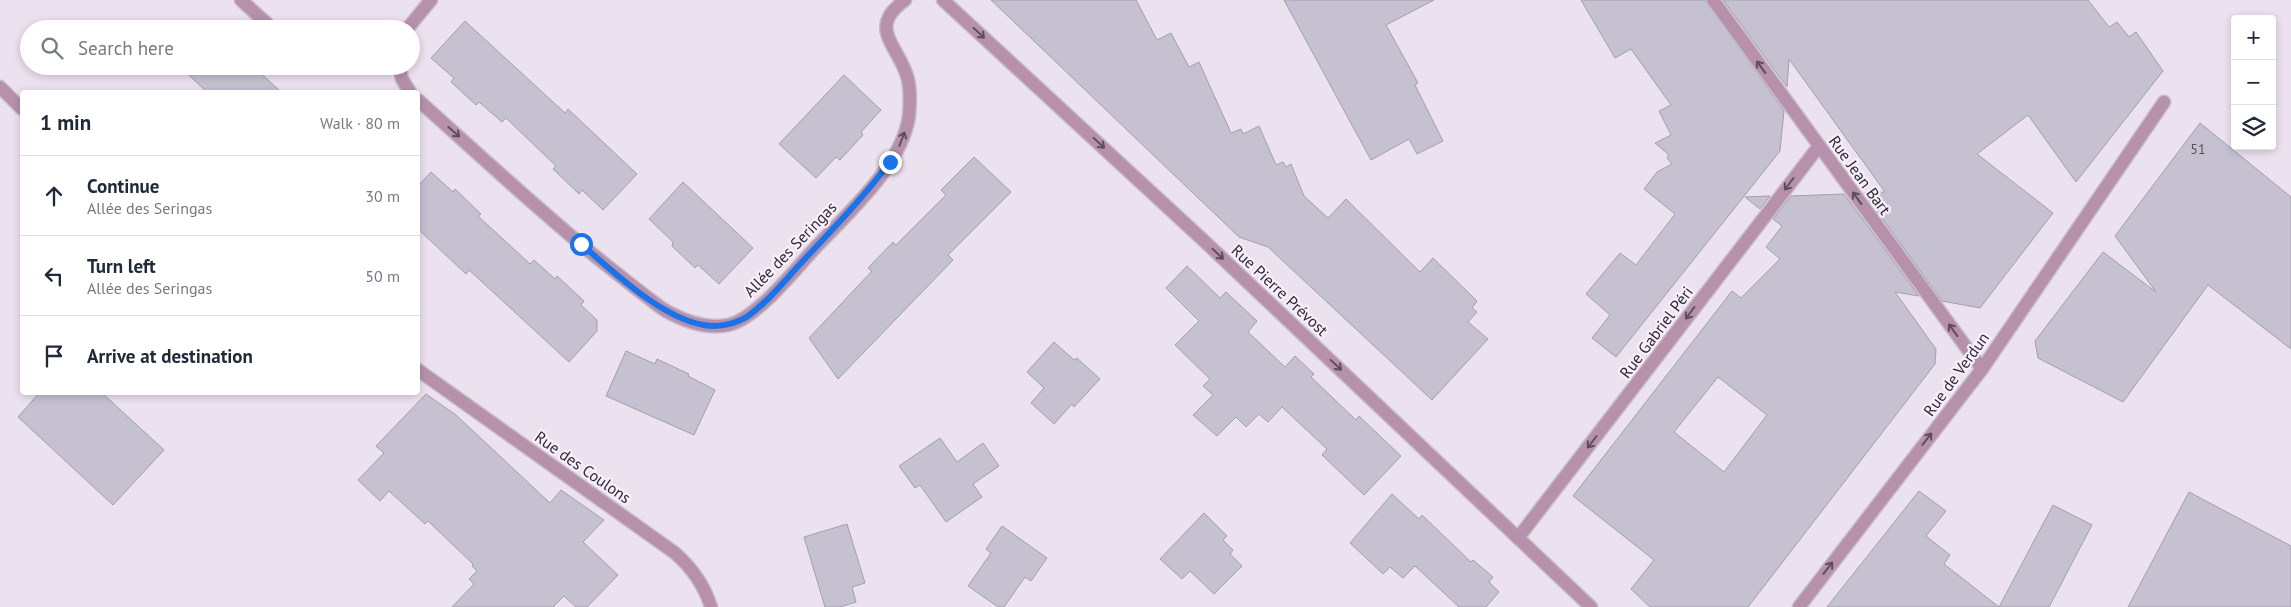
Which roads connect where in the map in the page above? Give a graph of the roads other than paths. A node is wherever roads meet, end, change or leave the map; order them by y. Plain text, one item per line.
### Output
1 (241, 0) edge
2 (431, 0) edge
3 (905, 0) edge
4 (943, 0) edge
5 (1713, 0) edge
6 (263, 20) edge
7 (414, 20) edge
8 (401, 75) edge
9 (0, 87) edge
10 (409, 90) edge
11 (420, 102) edge
12 (2164, 102) dead end
13 (20, 107) edge
14 (1819, 146) junction
15 (1982, 369) junction
16 (420, 371) edge
17 (1518, 538) junction
18 (711, 607) edge
19 (1591, 607) edge
20 (1799, 607) edge

1 - 6 street
2 - 7 street
11 -> 3 street, Allée des Seringas
4 -> 17 street, Rue Pierre Prévost
14 -> 5 street, Rue Jean Bart
8 - 10 street
9 - 13 street
12 - 15 street, Rue de Verdun
15 -> 14 street, Rue Jean Bart
14 -> 17 street, Rue Gabriel Péri
20 -> 15 street, Rue de Verdun
16 - 18 street, Rue des Coulons
17 - 19 street, Rue Pierre Prévost

